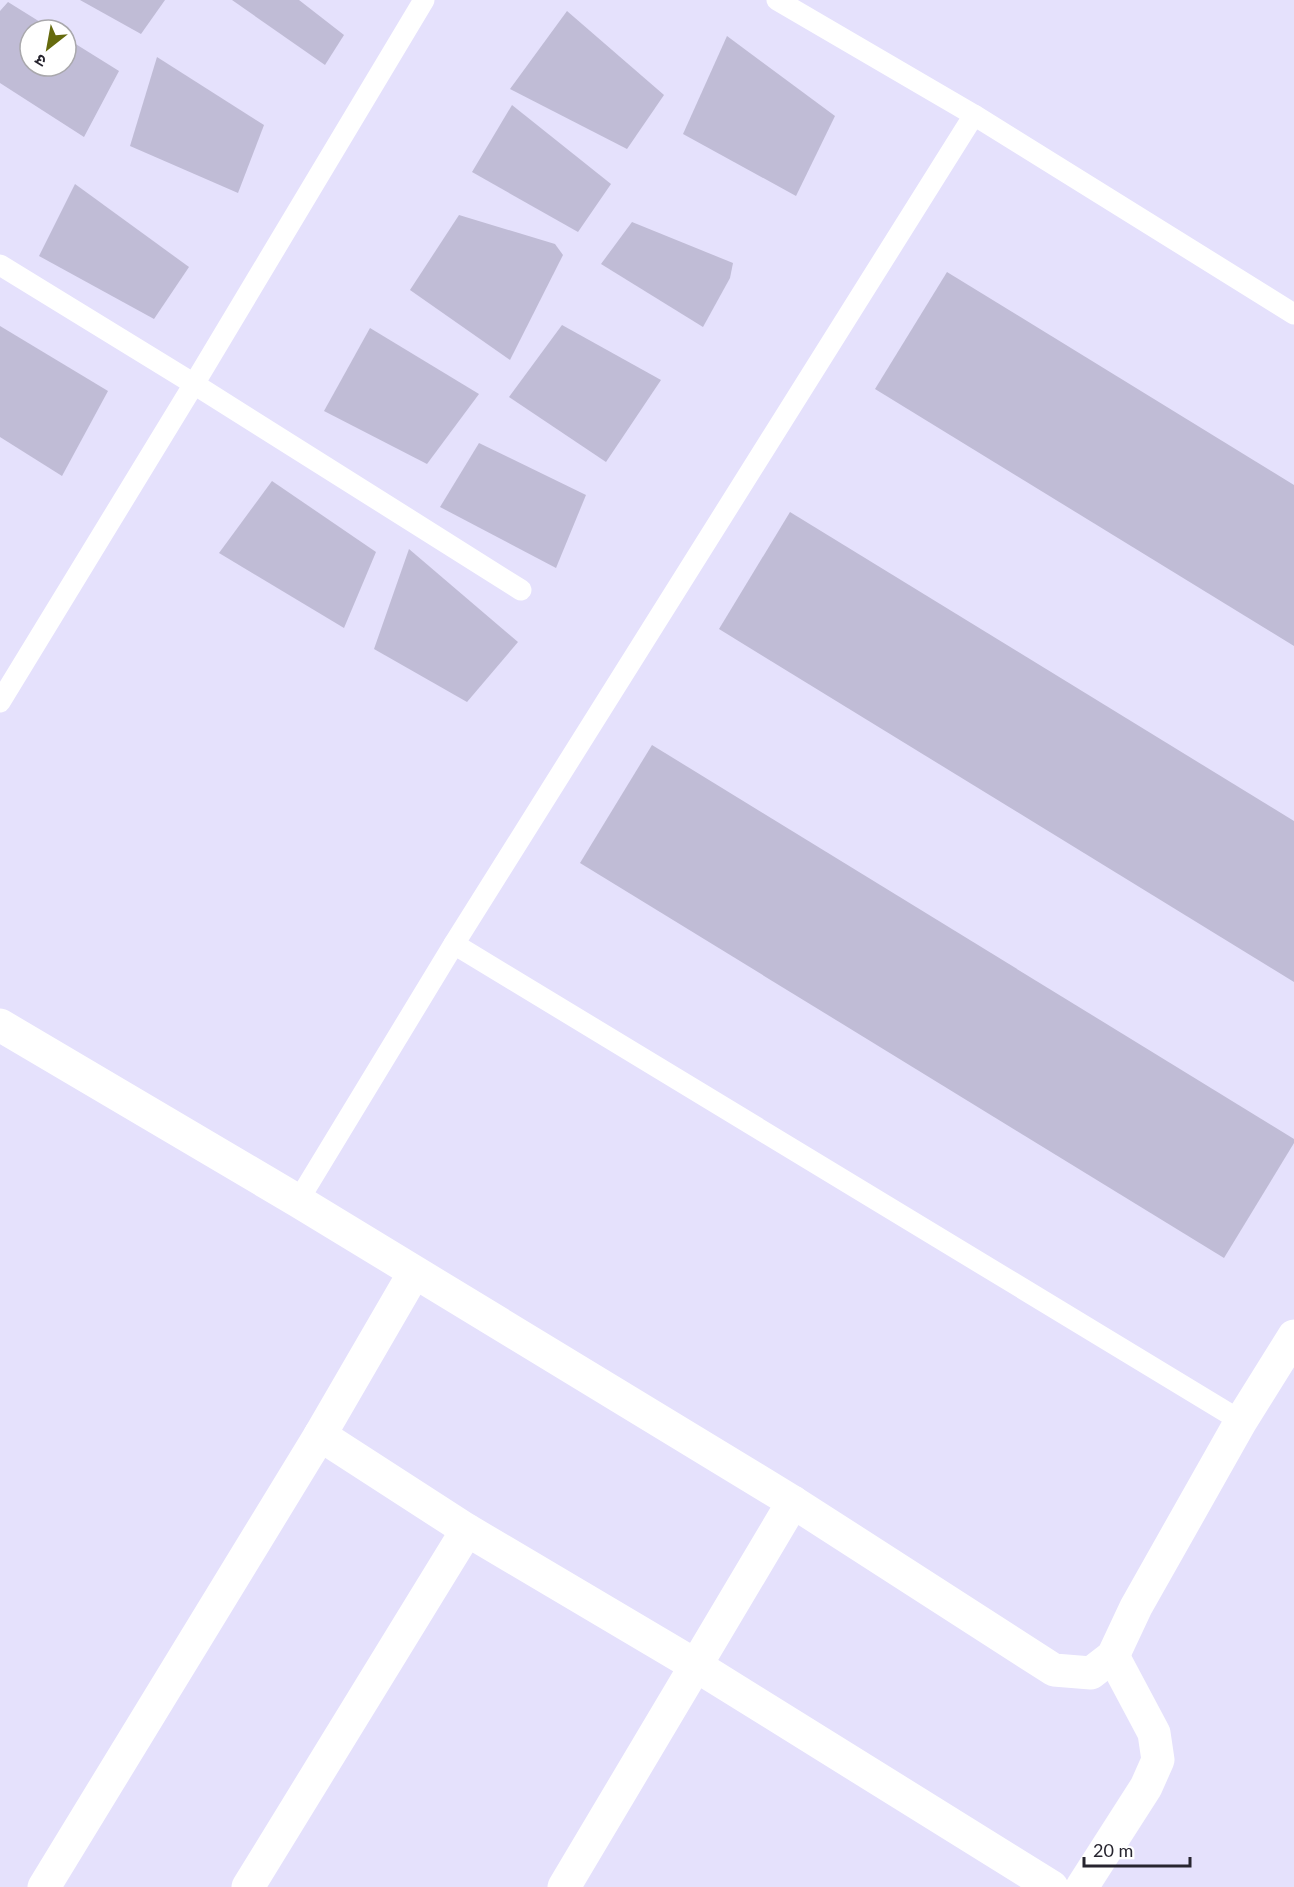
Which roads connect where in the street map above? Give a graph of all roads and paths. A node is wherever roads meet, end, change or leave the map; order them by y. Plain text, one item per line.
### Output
1 (424, 0) edge
2 (777, 0) edge
3 (974, 115) junction
4 (0, 265) edge
5 (1294, 314) edge
6 (194, 384) junction
7 (521, 590) dead end
8 (0, 702) edge
9 (454, 944) junction
10 (0, 1026) edge
11 (298, 1201) junction
12 (414, 1273) junction
13 (1294, 1336) edge
14 (1241, 1421) junction
15 (320, 1435) junction
16 (794, 1502) junction
17 (467, 1530) junction
18 (1113, 1656) junction
19 (695, 1665) junction
20 (44, 1887) edge
21 (248, 1887) edge
22 (564, 1887) edge
23 (1052, 1887) edge
24 (1082, 1887) edge

1 - 6 lane
2 - 3 lane
3 - 5 lane
3 - 9 lane
4 - 6 lane
6 - 7 lane
6 - 8 lane
9 - 11 lane
9 - 14 lane
10 - 11 street
11 - 12 street
12 - 15 street
12 - 16 street
13 - 14 street
14 - 18 street
15 - 17 street
15 - 20 street
16 - 18 street
16 - 19 street
17 - 19 street
17 - 21 street
18 - 24 street
19 - 22 street
19 - 23 street

